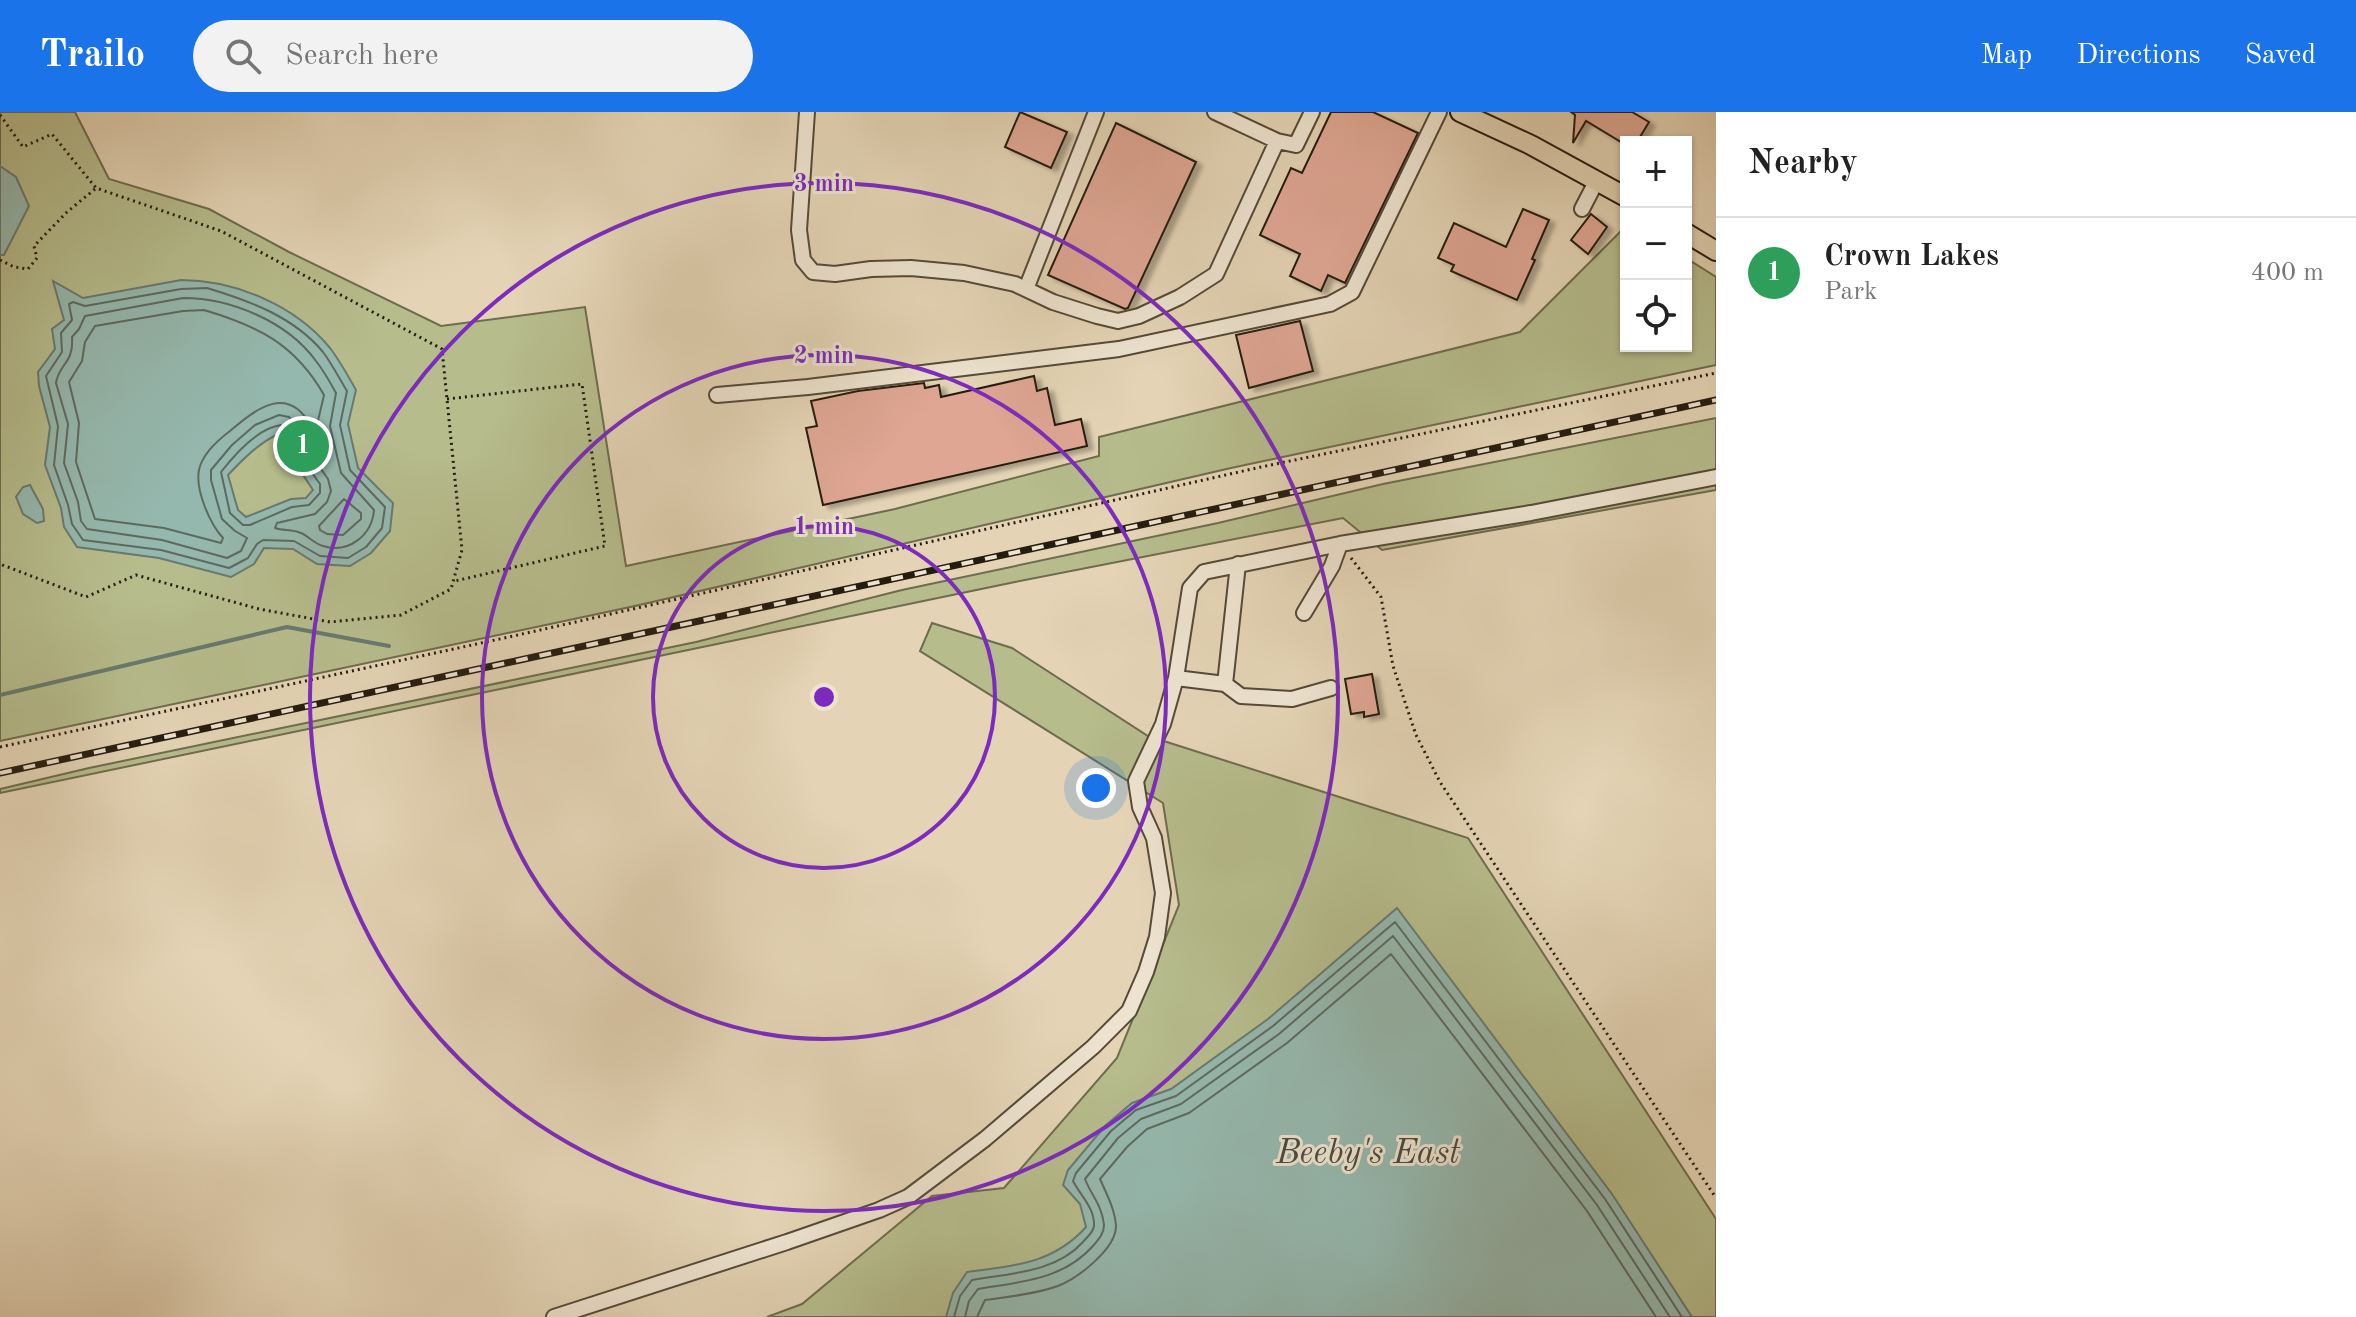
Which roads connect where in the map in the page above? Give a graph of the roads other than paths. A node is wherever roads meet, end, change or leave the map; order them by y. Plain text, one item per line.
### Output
1 (807, 112) edge
2 (1096, 112) edge
3 (1215, 112) edge
4 (1312, 112) edge
5 (1439, 112) edge
6 (1460, 112) edge
7 (1492, 119) edge
8 (1277, 141) junction
9 (1597, 180) junction
10 (1620, 193) edge
11 (1582, 209) dead end
12 (1692, 237) edge
13 (1716, 251) edge
14 (1026, 289) junction
15 (717, 395) dead end
16 (1716, 477) edge
17 (1340, 544) junction
18 (1238, 564) junction
19 (1304, 613) dead end
20 (1176, 678) junction
21 (1225, 684) junction
22 (1331, 688) dead end
23 (554, 1317) edge

1 - 14 lane
2 - 14 lane
3 - 8 lane
4 - 8 lane
5 - 15 lane
6 - 7 main road
7 - 9 main road
8 - 14 lane
9 - 10 main road
9 - 11 lane
12 - 13 main road
16 - 17 lane
17 - 18 lane
17 - 19 lane
18 - 20 lane
18 - 21 lane
20 - 21 lane
20 - 23 lane
21 - 22 lane

